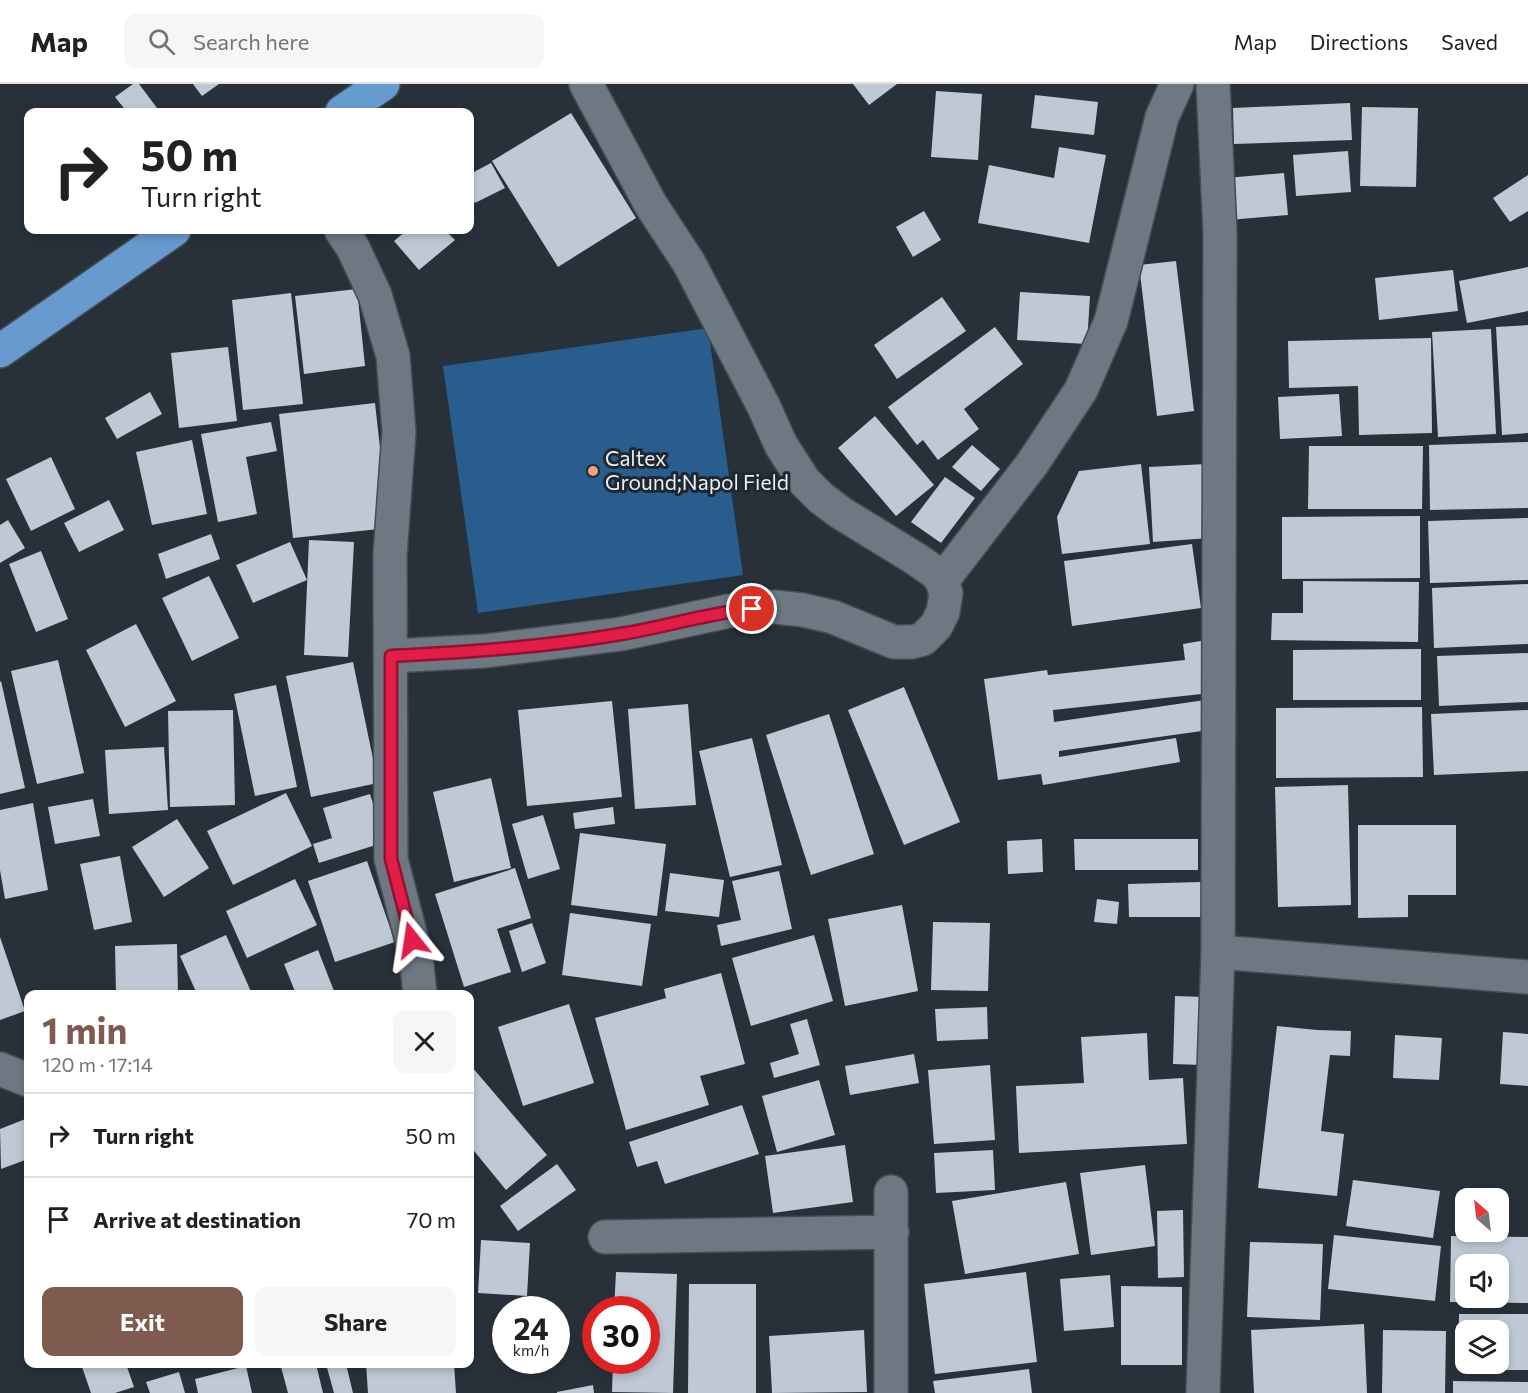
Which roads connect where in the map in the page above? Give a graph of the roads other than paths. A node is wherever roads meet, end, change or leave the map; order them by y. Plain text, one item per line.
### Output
1 (383, 84) edge
2 (586, 84) edge
3 (1177, 84) edge
4 (1213, 84) edge
5 (348, 108) edge
6 (168, 234) edge
7 (344, 234) edge
8 (0, 351) edge
9 (942, 581) junction
10 (391, 656) junction
11 (1218, 952) junction
12 (1528, 977) edge
13 (420, 990) edge
14 (0, 1069) edge
15 (24, 1078) edge
16 (891, 1192) dead end
17 (892, 1232) junction
18 (605, 1236) dead end
19 (891, 1393) edge
20 (1203, 1393) edge

1 - 5 highway
2 - 9 street
3 - 9 street
4 - 11 street
6 - 8 highway
7 - 10 street
9 - 10 street
10 - 13 street
11 - 12 street
11 - 20 street
14 - 15 street
16 - 17 street
17 - 18 street
17 - 19 street

